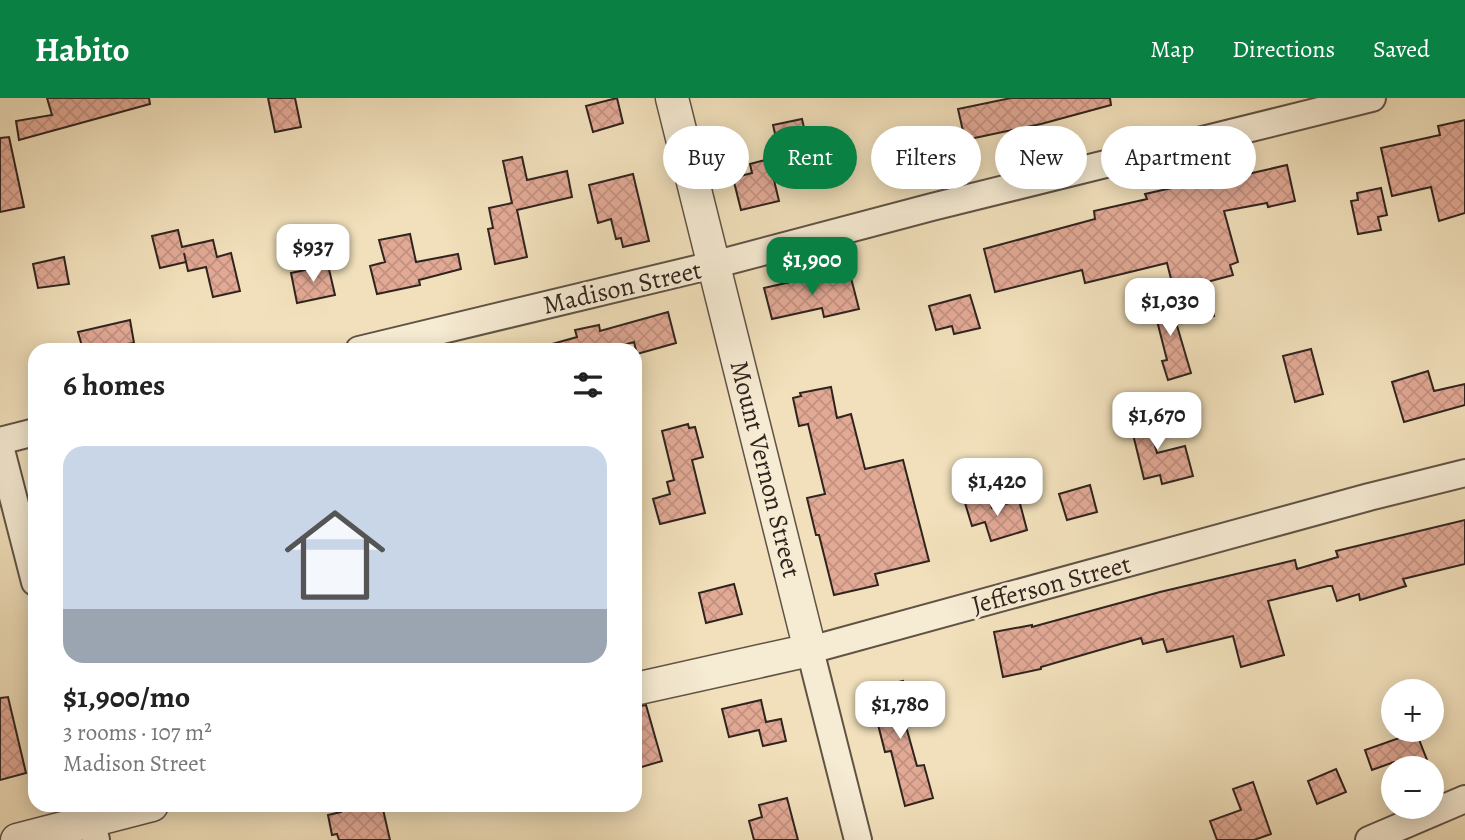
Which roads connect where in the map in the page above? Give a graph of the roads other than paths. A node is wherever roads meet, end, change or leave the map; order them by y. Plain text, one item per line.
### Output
1 (672, 98) edge
2 (1372, 98) edge
3 (713, 265) junction
4 (388, 343) edge
5 (28, 434) edge
6 (0, 444) edge
7 (1465, 473) edge
8 (28, 554) edge
9 (810, 650) junction
10 (642, 687) edge
11 (1465, 799) edge
12 (127, 812) edge
13 (91, 822) edge
14 (17, 840) edge
15 (858, 840) edge
16 (1369, 840) edge

1 - 3 street, Mount Vernon Street
2 - 3 street, Madison Street
3 - 4 street, Madison Street
3 - 9 street, Mount Vernon Street
5 - 6 street
6 - 8 street
7 - 9 street, Jefferson Street
9 - 10 street, Jefferson Street
9 - 15 street, Mount Vernon Street
11 - 16 street
12 - 13 street
13 - 14 street

